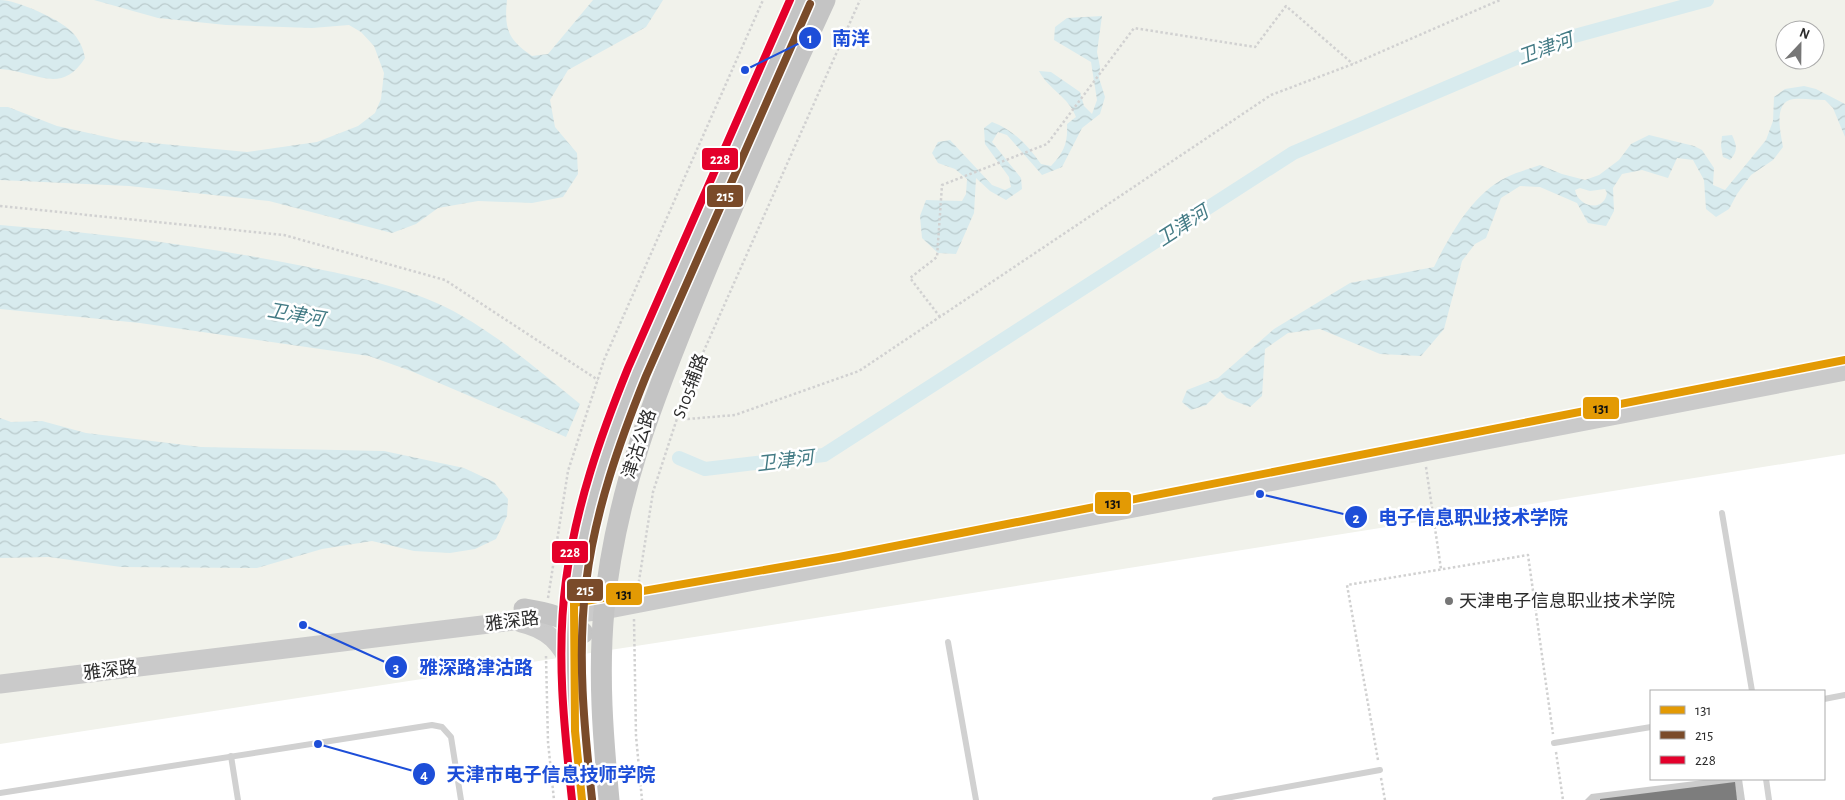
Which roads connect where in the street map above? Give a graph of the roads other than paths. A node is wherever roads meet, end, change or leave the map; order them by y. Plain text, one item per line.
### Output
1 (801, 0) edge
2 (824, 0) edge
3 (1845, 360) edge
4 (1845, 371) edge
5 (1722, 513) dead end
6 (635, 600) junction
7 (605, 604) junction
8 (569, 614) junction
9 (518, 615) junction
10 (948, 642) dead end
11 (573, 669) junction
12 (600, 669) junction
13 (0, 672) edge
14 (0, 684) edge
15 (1752, 690) edge
16 (1845, 695) edge
17 (1825, 699) edge
18 (1650, 727) edge
19 (1554, 743) road end
20 (231, 756) junction
21 (1380, 770) road end
22 (1766, 780) edge
23 (0, 793) edge
24 (238, 800) edge
25 (461, 800) edge
26 (582, 800) edge
27 (609, 800) edge
28 (976, 800) edge
29 (1215, 800) edge
30 (1770, 800) edge

1 - 8 main road, 津沽公路
2 - 7 main road, 津沽公路
3 - 6 street
4 - 6 street
5 - 15 lane
6 - 7 street
7 - 8 street
7 - 12 main road, 津沽公路
8 - 9 main road
8 - 11 main road, 津沽公路
8 - 12 main road
9 - 11 street
9 - 13 street, 雅深路
9 - 14 street, 雅深路
10 - 28 lane
11 - 26 main road, 津沽公路
12 - 27 main road, 津沽公路
16 - 17 lane
18 - 19 lane
20 - 23 lane
20 - 24 lane
20 - 25 lane
21 - 29 lane
22 - 30 lane

